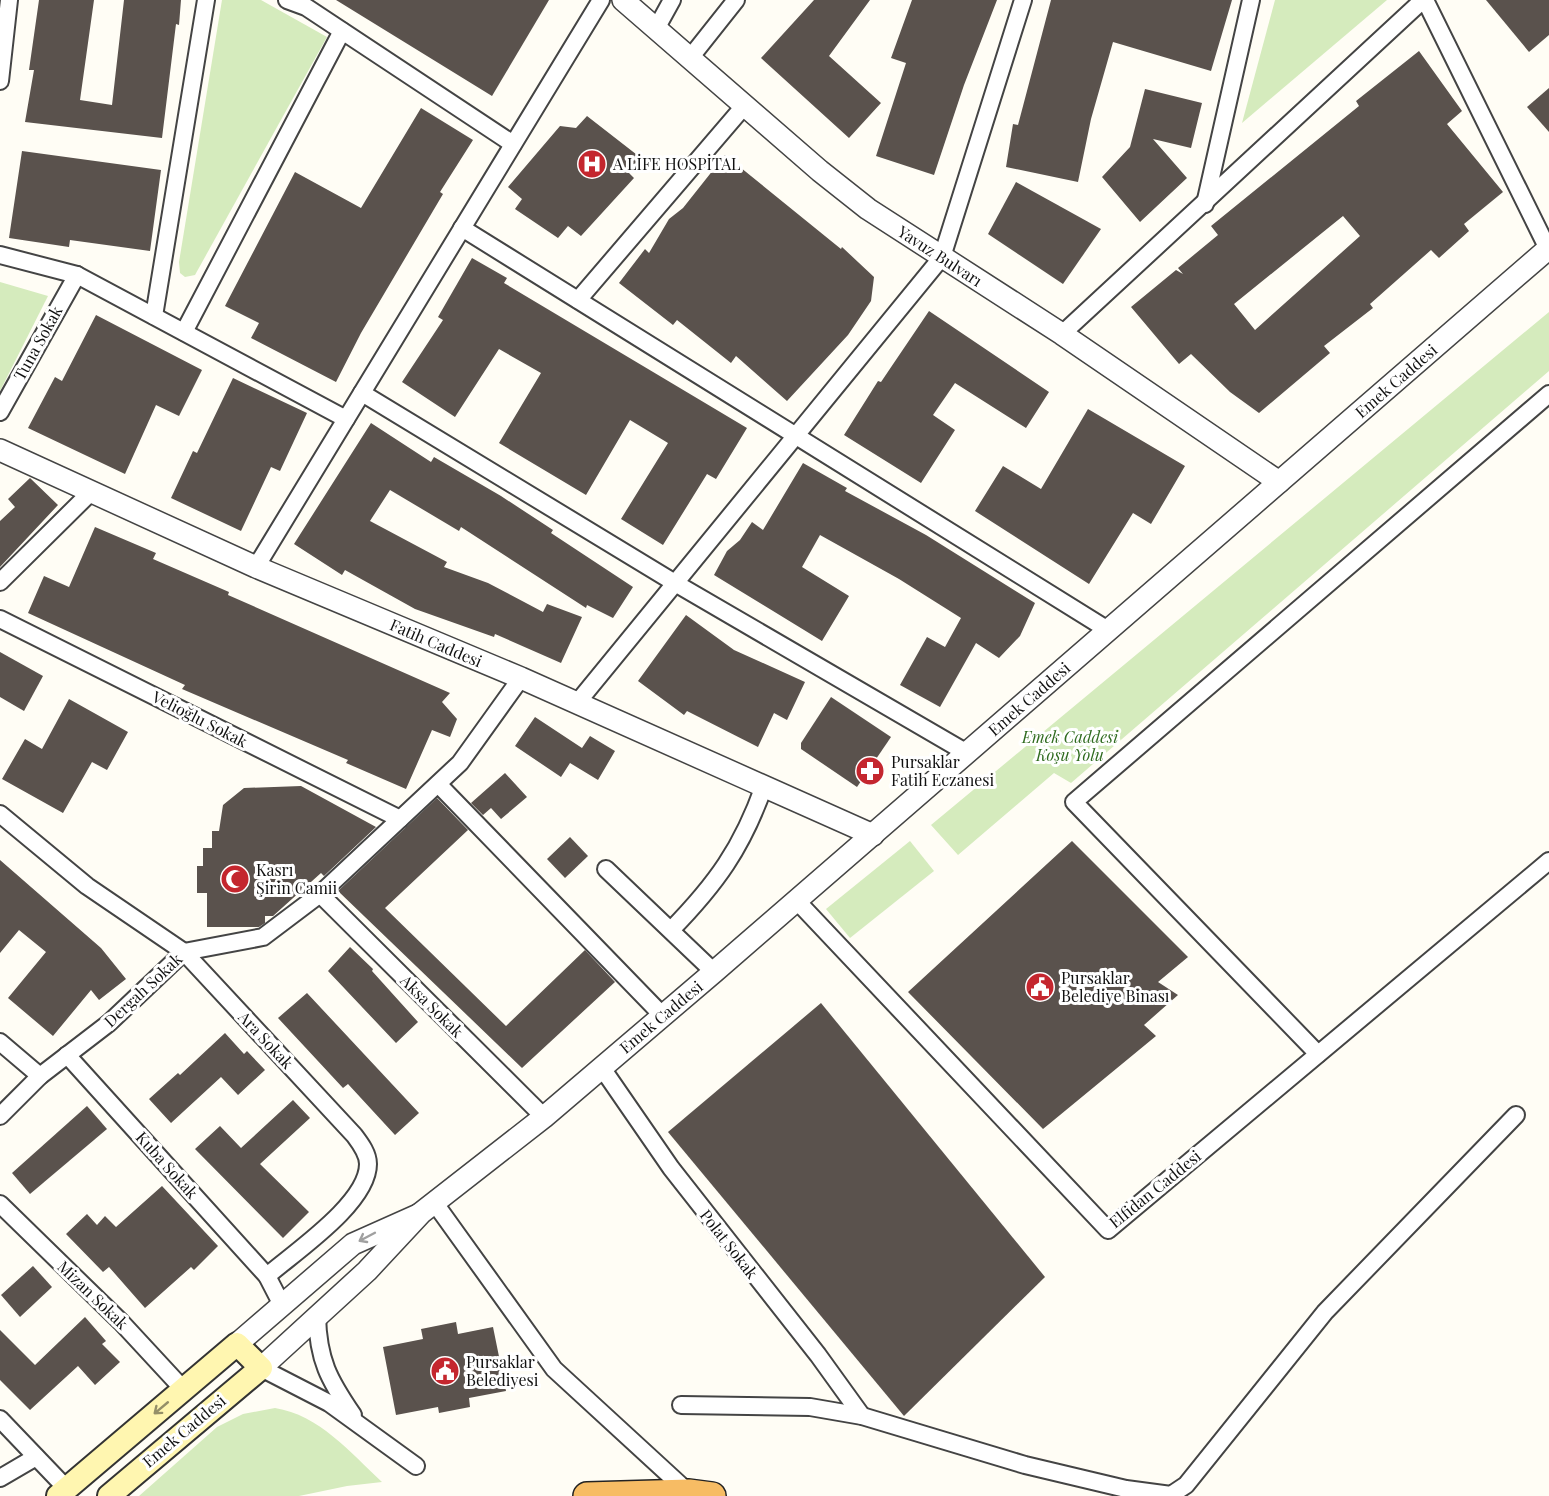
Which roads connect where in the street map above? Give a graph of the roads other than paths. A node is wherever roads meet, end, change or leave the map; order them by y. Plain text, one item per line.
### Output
1 (9, 0) edge
2 (206, 0) edge
3 (287, 0) edge
4 (601, 0) edge
5 (623, 0) edge
6 (672, 0) edge
7 (736, 0) edge
8 (1023, 0) edge
9 (1251, 0) edge
10 (1424, 0) edge
11 (308, 4) edge
12 (657, 29) junction
13 (342, 32) junction
14 (690, 58) junction
15 (0, 81) edge
16 (745, 105) junction
17 (513, 144) junction
18 (1205, 204) junction
19 (462, 228) junction
20 (1549, 248) edge
21 (0, 255) edge
22 (942, 257) junction
23 (77, 275) junction
24 (578, 300) junction
25 (154, 316) junction
26 (184, 332) junction
27 (1062, 334) junction
28 (362, 393) junction
29 (1549, 394) edge
30 (0, 412) edge
31 (346, 419) junction
32 (796, 436) junction
33 (0, 450) edge
34 (1279, 482) junction
35 (92, 491) junction
36 (256, 567) junction
37 (0, 582) edge
38 (675, 583) junction
39 (0, 619) edge
40 (1108, 630) junction
41 (521, 678) junction
42 (577, 703) junction
43 (967, 753) junction
44 (439, 784) junction
45 (764, 786) junction
46 (0, 814) edge
47 (400, 819) junction
48 (873, 835) junction
49 (1549, 861) edge
50 (606, 868) dead end
51 (320, 894) junction
52 (797, 901) junction
53 (671, 930) junction
54 (184, 952) junction
55 (714, 972) junction
56 (663, 1016) junction
57 (0, 1042) edge
58 (1318, 1054) junction
59 (67, 1055) junction
60 (602, 1068) junction
61 (40, 1076) junction
62 (1516, 1115) dead end
63 (0, 1116) edge
64 (544, 1118) junction
65 (0, 1204) edge
66 (428, 1208) junction
67 (267, 1276) junction
68 (282, 1305) junction
69 (317, 1316) junction
70 (237, 1344) junction
71 (261, 1368) junction
72 (183, 1389) junction
73 (681, 1405) dead end
74 (862, 1416) junction
75 (0, 1419) edge
76 (357, 1421) junction
77 (36, 1457) junction
78 (416, 1466) dead end
79 (0, 1478) edge
80 (62, 1492) edge
81 (700, 1495) edge
82 (109, 1496) edge
83 (587, 1496) edge

1 - 15 street
2 - 25 street
3 - 11 street
4 - 17 street
5 - 12 street, Yavuz Bulvarı
6 - 12 street
7 - 14 street
8 - 22 street
9 - 18 street
10 - 18 street
10 - 20 street
11 - 13 street
12 - 14 street, Yavuz Bulvarı
13 - 17 street
13 - 26 street
14 - 16 street, Yavuz Bulvarı
16 - 22 street, Yavuz Bulvarı
16 - 24 street
17 - 19 street
18 - 27 street
19 - 24 street
19 - 28 street
20 - 34 street, Emek Caddesi
21 - 23 street
22 - 27 street, Yavuz Bulvarı
22 - 32 street
23 - 25 street
23 - 30 street, Tuna Sokak
24 - 32 street
25 - 26 street
26 - 31 street
27 - 34 street, Yavuz Bulvarı
28 - 31 street
28 - 38 street
29 - 58 street
31 - 36 street
32 - 38 street
32 - 40 street
33 - 35 street, Fatih Caddesi
34 - 40 street, Emek Caddesi
35 - 36 street, Fatih Caddesi
35 - 37 street
36 - 41 street, Fatih Caddesi
38 - 42 street
38 - 43 street
39 - 47 street, Velioğlu Sokak
40 - 43 street, Emek Caddesi
41 - 42 street, Fatih Caddesi
41 - 44 street, Dergah Sokak
42 - 45 street, Fatih Caddesi
43 - 48 street, Emek Caddesi
44 - 47 street, Dergah Sokak
44 - 56 street
45 - 48 street, Fatih Caddesi
45 - 53 street
46 - 54 street, Ara Sokak
47 - 51 street, Dergah Sokak
48 - 52 street, Emek Caddesi
49 - 58 street, Elfidan Caddesi
50 - 53 street
51 - 54 street, Dergah Sokak
51 - 64 street, Aksa Sokak
52 - 55 street, Emek Caddesi
52 - 58 street, Elfidan Caddesi
53 - 55 street
54 - 59 street, Dergah Sokak
54 - 67 street, Ara Sokak
55 - 56 street, Emek Caddesi
56 - 60 street, Emek Caddesi
57 - 61 street
59 - 61 street, Dergah Sokak
59 - 67 street, Kuba Sokak
60 - 64 street, Emek Caddesi
60 - 74 street, Polat Sokak
61 - 63 street, Dergah Sokak
62 - 74 street
64 - 66 street, Emek Caddesi
65 - 72 street, Mizan Sokak
66 -> 68 street
66 - 69 street
66 - 81 street
67 - 68 street
68 - 70 street
69 - 71 street
69 - 76 street
70 - 71 main road
70 - 72 main road
71 - 76 street
71 - 82 main road, Emek Caddesi
72 -> 80 main road
73 - 74 street
75 - 77 street
76 - 78 street
77 - 79 street
77 - 80 street
81 - 83 highway

